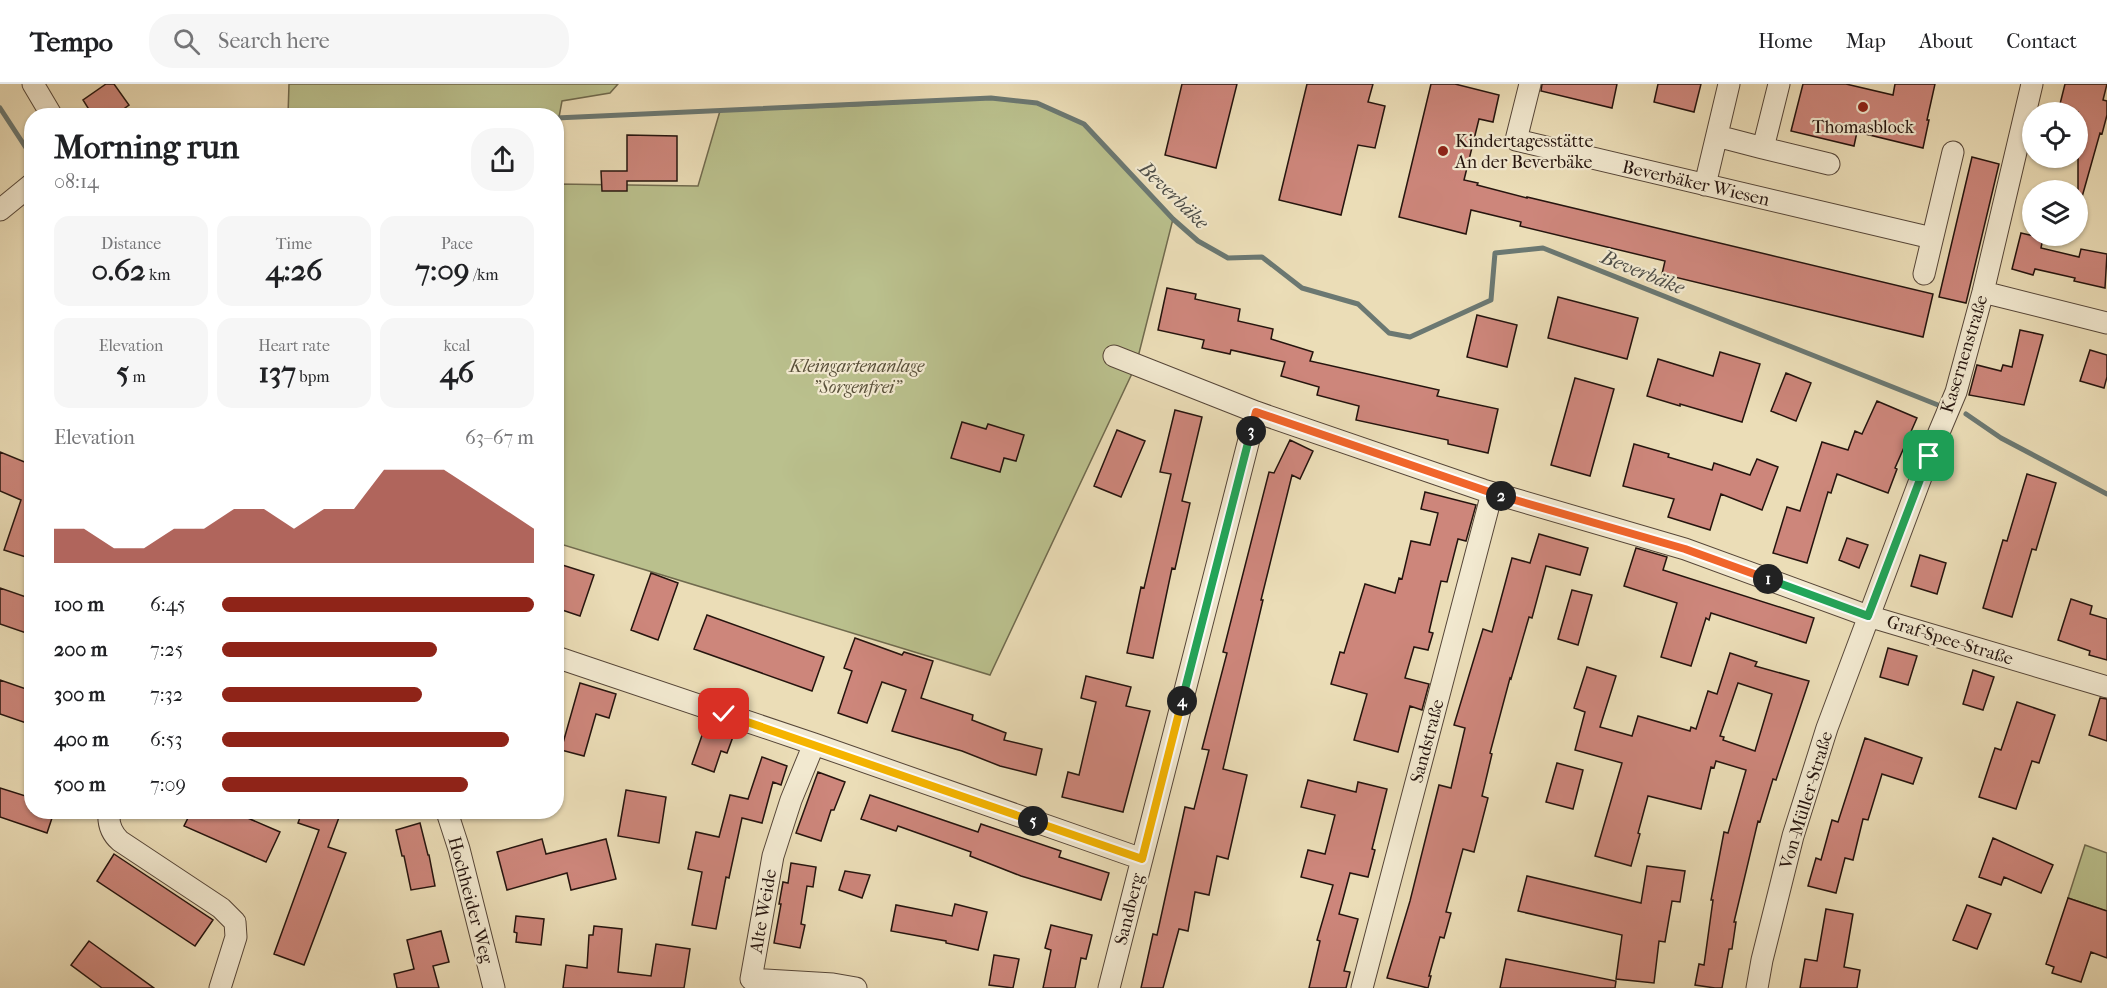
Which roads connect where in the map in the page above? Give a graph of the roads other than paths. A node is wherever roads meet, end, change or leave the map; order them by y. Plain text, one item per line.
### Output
1 (33, 84) edge
2 (1530, 84) edge
3 (1729, 84) edge
4 (1779, 84) edge
5 (2032, 84) edge
6 (47, 108) edge
7 (1717, 136) junction
8 (1763, 148) junction
9 (1953, 153) dead end
10 (1828, 164) dead end
11 (1705, 185) junction
12 (24, 190) edge
13 (0, 210) edge
14 (1932, 238) junction
15 (1924, 274) dead end
16 (1983, 292) junction
17 (2107, 322) edge
18 (1114, 356) dead end
19 (1256, 412) junction
20 (1492, 493) junction
21 (1868, 616) junction
22 (564, 660) edge
23 (2107, 687) edge
24 (814, 744) junction
25 (109, 819) edge
26 (449, 819) edge
27 (1142, 859) junction
28 (219, 988) edge
29 (494, 988) edge
30 (856, 988) edge
31 (1109, 988) edge
32 (1362, 988) edge
33 (1757, 988) edge

1 - 6 street
2 - 11 street, Beverbäker Wiesen
3 - 7 street
4 - 8 street
5 - 16 street, Kasernenstraße
7 - 8 street
7 - 11 street
8 - 10 street
9 - 14 street
11 - 14 street, Beverbäker Wiesen
12 - 13 street
14 - 15 street
16 - 17 street
16 - 21 street, Kasernenstraße
18 - 19 street, Graf-Spee-Straße
19 - 20 street, Graf-Spee-Straße
19 - 27 street, Sandberg
20 - 21 street, Graf-Spee-Straße
20 - 32 street, Sandstraße
21 - 23 street, Graf-Spee-Straße
21 - 33 street, Von-Müller-Straße
22 - 24 street
24 - 27 street
24 - 30 street, Alte Weide
25 - 28 street
26 - 29 street, Hochheider Weg
27 - 31 street, Sandberg

